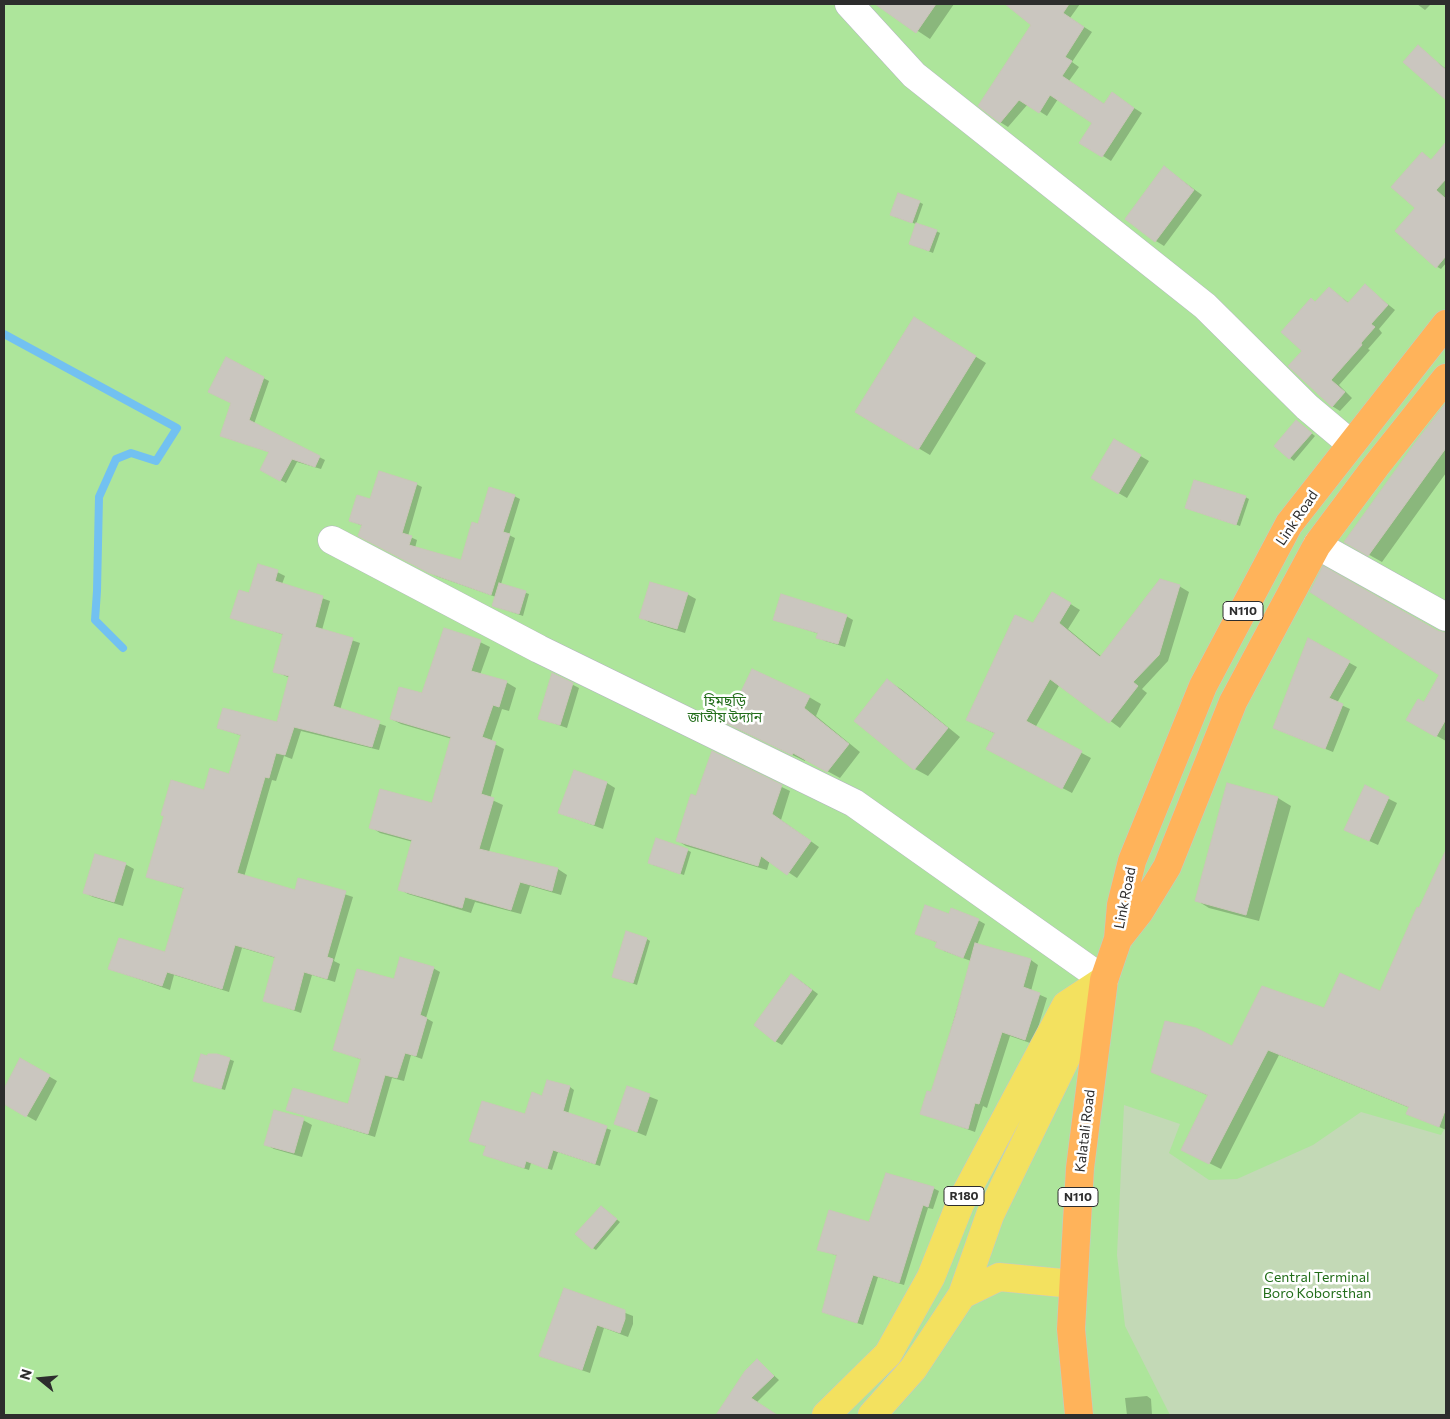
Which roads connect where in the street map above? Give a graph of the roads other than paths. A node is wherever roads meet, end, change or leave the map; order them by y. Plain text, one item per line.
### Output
1 (849, 4) edge
2 (1446, 324) edge
3 (1446, 378) edge
4 (1351, 444) junction
5 (332, 540) dead end
6 (1317, 545) junction
7 (1446, 617) edge
8 (1118, 939) junction
9 (1104, 980) junction
10 (1073, 1284) junction
11 (962, 1295) junction
12 (826, 1415) edge
13 (872, 1415) edge
14 (1079, 1415) edge

1 - 4 street
2 - 4 highway, Link Road / N110
3 - 6 highway, Link Road / N110
4 - 8 highway, Link Road / N110
5 - 9 street
6 - 7 street
6 - 8 highway, Link Road / N110
8 - 9 highway, Kalatali Road / N110
9 - 10 highway, Kalatali Road / N110
9 - 11 main road, R180
9 - 12 main road, R180
10 - 11 main road
10 - 14 highway, Kalatali Road / N110
11 - 13 main road, R180

